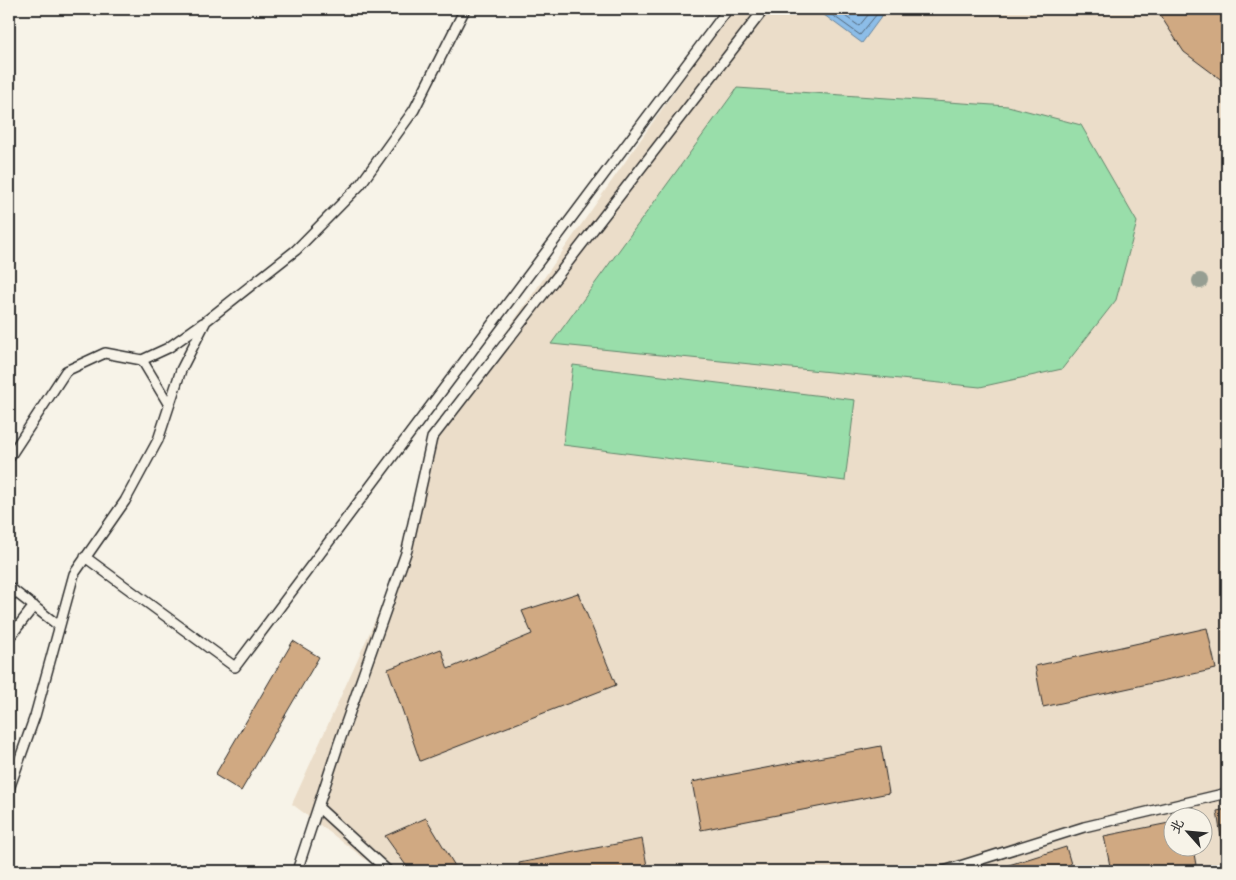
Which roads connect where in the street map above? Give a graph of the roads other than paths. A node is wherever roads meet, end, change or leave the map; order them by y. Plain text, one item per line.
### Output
1 (464, 9) edge
2 (728, 9) edge
3 (764, 9) edge
4 (206, 321) junction
5 (142, 360) junction
6 (169, 405) junction
7 (9, 458) edge
8 (85, 557) junction
9 (9, 587) edge
10 (34, 606) junction
11 (60, 626) junction
12 (9, 638) edge
13 (9, 789) edge
14 (1227, 793) edge
15 (318, 807) junction
16 (297, 871) edge
17 (388, 871) edge
18 (944, 871) edge

1 - 4 lane
2 - 8 lane
3 - 15 lane
4 - 5 lane
4 - 6 lane
5 - 6 lane
5 - 7 lane
6 - 8 lane
8 - 11 lane
9 - 10 lane
10 - 11 lane
10 - 12 lane
11 - 13 lane
14 - 18 lane
15 - 16 lane
15 - 17 lane

